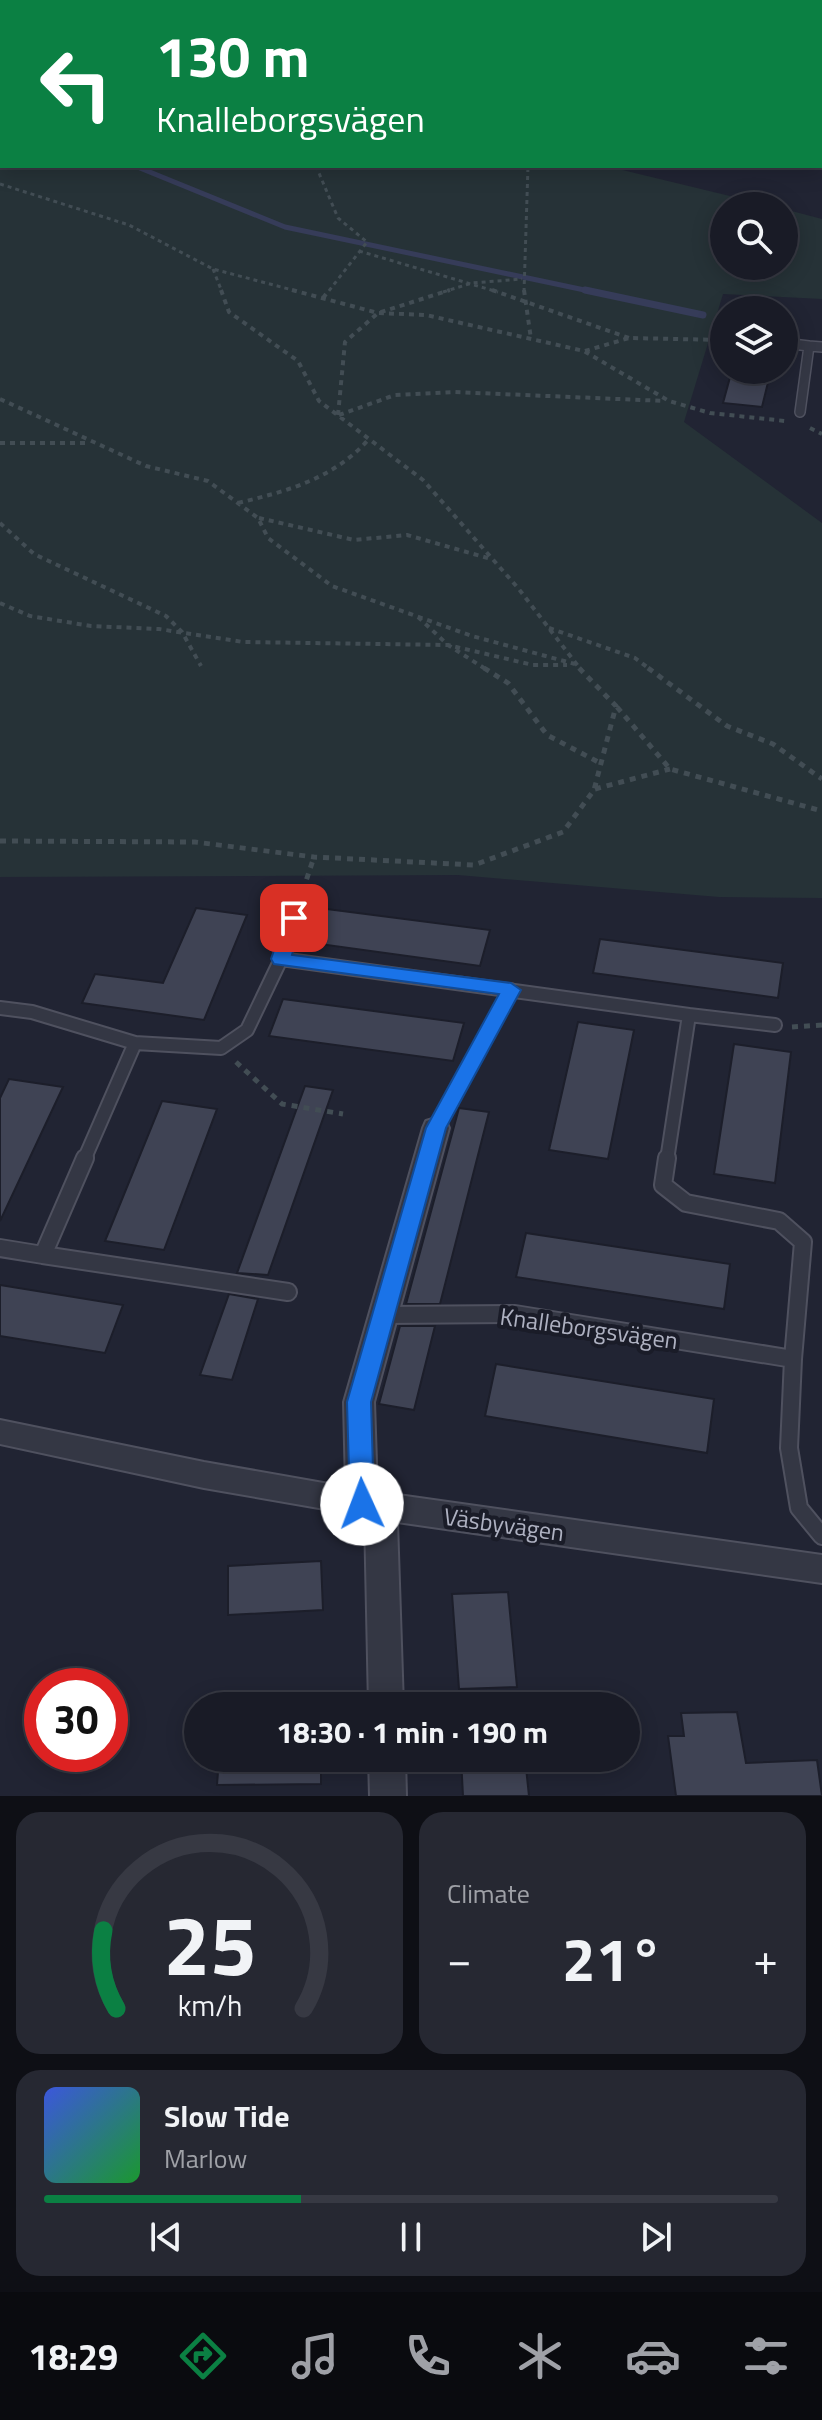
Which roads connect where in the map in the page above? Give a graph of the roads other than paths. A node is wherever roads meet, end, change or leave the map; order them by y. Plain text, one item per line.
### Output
1 (798, 345) edge
2 (809, 346) junction
3 (822, 347) edge
4 (800, 412) dead end
5 (294, 918) road end
6 (281, 959) junction
7 (511, 990) junction
8 (0, 1008) edge
9 (689, 1015) junction
10 (775, 1025) road end
11 (135, 1043) junction
12 (436, 1128) joint
13 (0, 1248) edge
14 (43, 1255) junction
15 (288, 1292) dead end
16 (383, 1315) junction
17 (793, 1359) junction
18 (0, 1432) edge
19 (372, 1505) junction
20 (822, 1536) edge
21 (822, 1569) edge
22 (385, 1692) edge
23 (387, 1772) edge
24 (388, 1796) edge

1 - 2 lane
2 - 3 lane
2 - 4 lane
5 - 6 lane
6 - 7 lane
6 - 11 lane
7 - 9 lane
7 - 12 lane
8 - 11 lane
9 - 10 lane
9 - 17 lane
11 - 14 lane
12 - 16 street
13 - 14 lane
14 - 15 lane
16 - 17 lane, Knalleborgsvägen
16 - 19 street
17 - 20 lane
18 - 19 street, Väsbyvägen
19 - 21 street, Väsbyvägen
19 - 22 street
23 - 24 street

